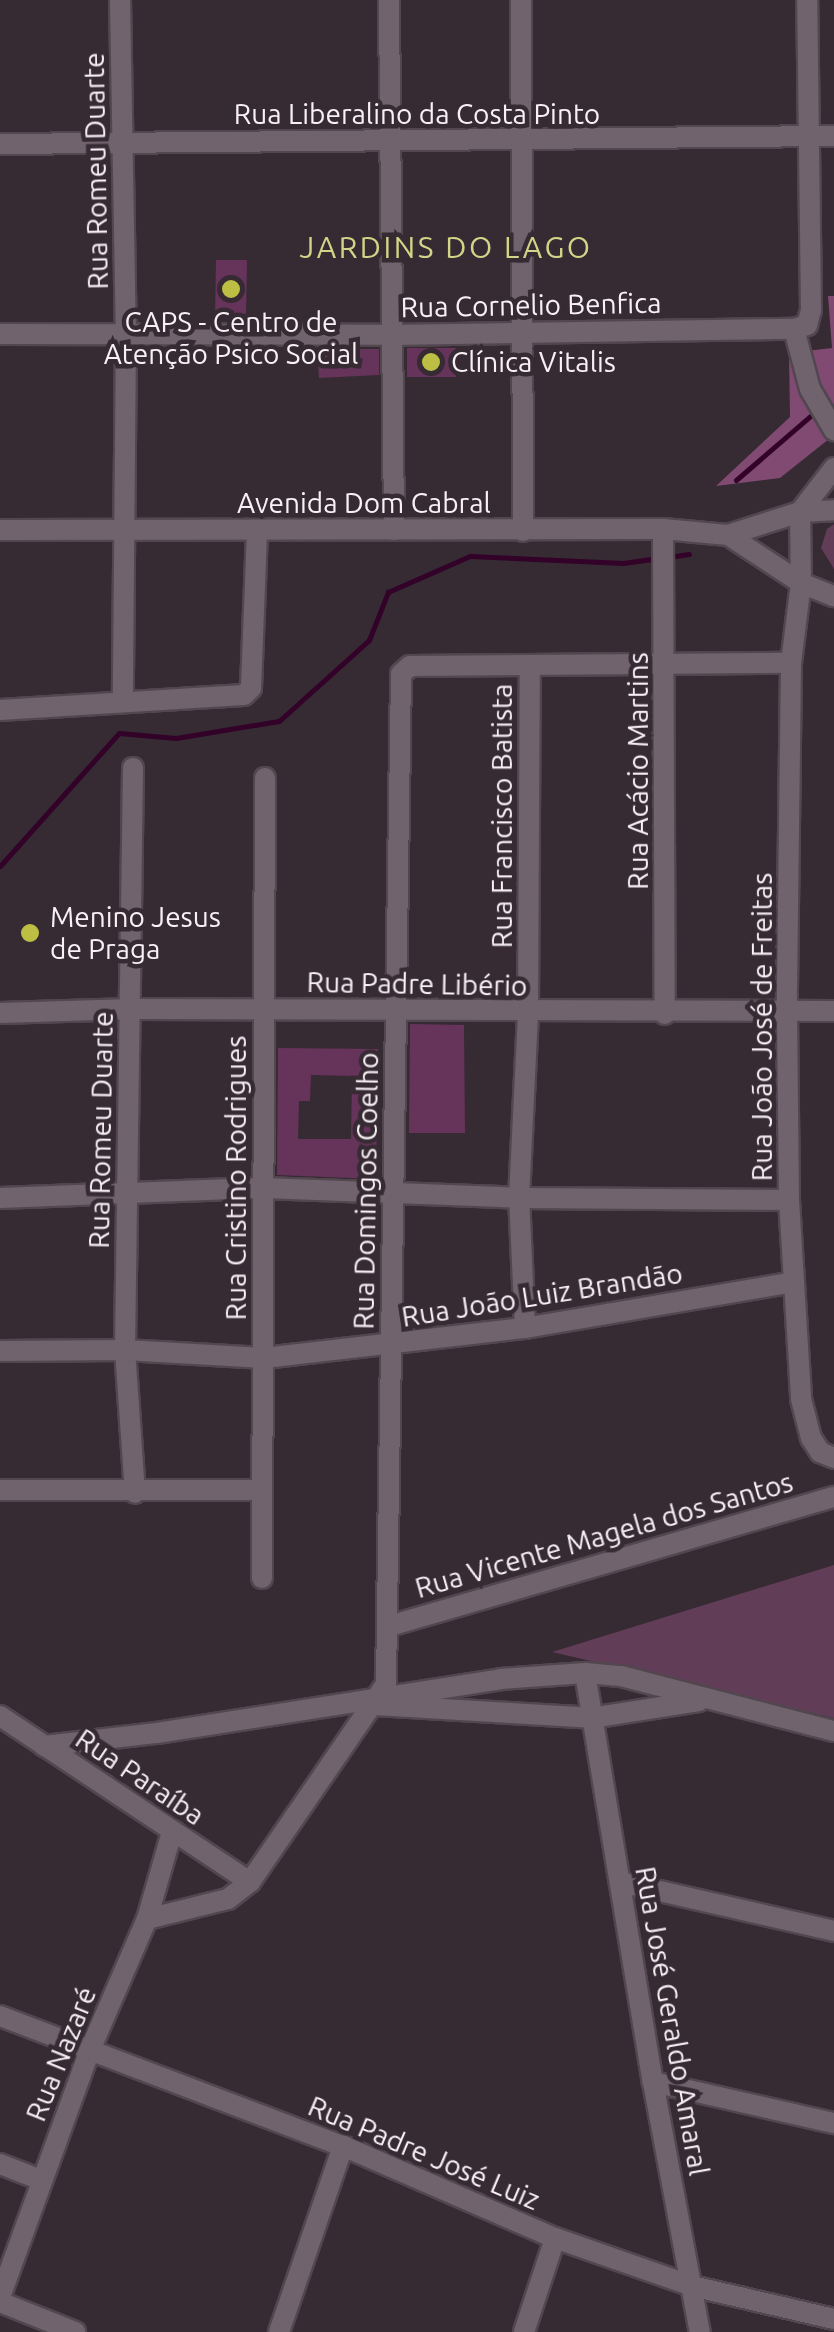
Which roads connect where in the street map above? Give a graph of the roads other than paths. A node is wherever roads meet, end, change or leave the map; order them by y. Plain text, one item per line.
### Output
1 (120, 0) edge
2 (389, 0) edge
3 (521, 0) edge
4 (807, 0) edge
5 (808, 136) junction
6 (834, 136) edge
7 (392, 140) junction
8 (524, 141) junction
9 (0, 144) edge
10 (123, 145) junction
11 (794, 329) junction
12 (520, 331) junction
13 (0, 334) edge
14 (126, 334) junction
15 (390, 334) junction
16 (834, 430) edge
17 (834, 468) edge
18 (834, 510) edge
19 (800, 512) junction
20 (0, 530) edge
21 (124, 530) junction
22 (257, 530) junction
23 (394, 530) junction
24 (523, 531) junction
25 (728, 535) junction
26 (663, 536) junction
27 (801, 582) junction
28 (834, 596) edge
29 (665, 662) junction
30 (791, 663) junction
31 (530, 665) junction
32 (122, 700) junction
33 (0, 710) edge
34 (132, 768) dead end
35 (265, 778) dead end
36 (132, 1009) junction
37 (262, 1010) junction
38 (787, 1011) junction
39 (834, 1011) edge
40 (528, 1012) junction
41 (0, 1013) edge
42 (397, 1013) junction
43 (666, 1014) junction
44 (264, 1188) junction
45 (396, 1192) junction
46 (126, 1196) junction
47 (0, 1198) edge
48 (519, 1198) junction
49 (790, 1200) junction
50 (793, 1282) junction
51 (525, 1328) junction
52 (391, 1346) junction
53 (125, 1350) junction
54 (0, 1351) edge
55 (264, 1358) junction
56 (834, 1458) edge
57 (0, 1490) edge
58 (262, 1490) junction
59 (135, 1493) junction
60 (834, 1497) edge
61 (262, 1578) dead end
62 (389, 1626) junction
63 (585, 1673) junction
64 (480, 1683) junction
65 (706, 1700) junction
66 (370, 1701) junction
67 (482, 1712) junction
68 (0, 1716) edge
69 (591, 1718) junction
70 (834, 1731) edge
71 (44, 1746) junction
72 (172, 1832) junction
73 (250, 1882) junction
74 (620, 1882) junction
75 (147, 1919) junction
76 (834, 1931) edge
77 (0, 2016) edge
78 (90, 2050) junction
79 (653, 2082) junction
80 (834, 2123) edge
81 (343, 2146) junction
82 (0, 2164) edge
83 (41, 2180) junction
84 (555, 2238) junction
85 (692, 2286) junction
86 (0, 2300) edge
87 (834, 2319) edge
88 (75, 2332) edge
89 (279, 2332) edge
90 (524, 2332) edge
91 (700, 2332) edge

1 - 10 street, Rua Romeu Duarte
2 - 7 street
3 - 8 street
4 - 5 street
5 - 6 street, Rua Liberalino da Costa Pinto
5 - 8 street, Rua Liberalino da Costa Pinto
5 - 11 street
7 - 8 street, Rua Liberalino da Costa Pinto
7 - 10 street, Rua Liberalino da Costa Pinto
7 - 15 street
8 - 12 street
9 - 10 street, Rua Liberalino da Costa Pinto
10 - 14 street, Rua Romeu Duarte
11 - 12 street, Rua Cornelio Benfica
11 - 16 street
12 - 15 street, Rua Cornelio Benfica
12 - 24 street
13 - 14 street, Rua Cornelio Benfica
14 - 15 street, Rua Cornelio Benfica
14 - 21 street, Rua Romeu Duarte
15 - 23 street
17 - 19 street
18 - 19 street
19 - 25 street
19 - 27 street, Rua João José de Freitas
20 - 21 street, Avenida Dom Cabral
21 - 22 street, Avenida Dom Cabral
21 - 32 street, Rua Romeu Duarte
22 - 23 street, Avenida Dom Cabral
22 - 32 street
23 - 24 street, Avenida Dom Cabral
24 - 26 street, Avenida Dom Cabral
25 - 26 street, Avenida Dom Cabral
25 - 27 street
26 - 29 street, Rua Acácio Martins
27 - 28 street
27 - 30 street, Rua João José de Freitas
29 - 30 street
29 - 31 street
29 - 43 street, Rua Acácio Martins
30 - 38 street, Rua João José de Freitas
31 - 40 street, Rua Francisco Batista
31 - 42 street, Rua Domingos Coelho
32 - 33 street
34 - 36 street, Rua Romeu Duarte
35 - 37 street, Rua Cristino Rodrigues
36 - 37 street, Rua Padre Libério
36 - 41 street, Rua Padre Libério
36 - 46 street, Rua Romeu Duarte
37 - 42 street, Rua Padre Libério
37 - 44 street, Rua Cristino Rodrigues
38 - 39 street, Rua Padre Libério
38 - 43 street, Rua Padre Libério
38 - 49 street, Rua João José de Freitas
40 - 42 street, Rua Padre Libério
40 - 43 street, Rua Padre Libério
40 - 48 street, Rua Francisco Batista
42 - 45 street, Rua Domingos Coelho
44 - 45 street
44 - 46 street
44 - 55 street, Rua Cristino Rodrigues
45 - 48 street
45 - 52 street, Rua Domingos Coelho
46 - 47 street
46 - 53 street, Rua Romeu Duarte
48 - 49 street
48 - 51 street, Rua Francisco Batista
49 - 50 street, Rua João José de Freitas
50 - 51 street, Rua João Luiz Brandão
50 - 56 street, Rua João José de Freitas
51 - 52 street, Rua João Luiz Brandão
52 - 55 street, Rua João Luiz Brandão
52 - 62 street, Rua Domingos Coelho
53 - 54 street, Rua João Luiz Brandão
53 - 55 street, Rua João Luiz Brandão
53 - 59 street, Rua Romeu Duarte
55 - 58 street, Rua Cristino Rodrigues
57 - 59 street
58 - 59 street
58 - 61 street, Rua Cristino Rodrigues
60 - 62 street, Rua Vicente Magela dos Santos
62 - 66 street, Rua Domingos Coelho
63 - 64 street
63 - 65 street
63 - 69 street, Rua José Geraldo Amaral
64 - 66 street
64 - 67 street
65 - 69 street
65 - 70 street
66 - 67 street
66 - 71 street
66 - 73 street
67 - 69 street
68 - 71 street, Rua Paraíba
69 - 74 street, Rua José Geraldo Amaral
71 - 72 street, Rua Paraíba
72 - 73 street, Rua Paraíba
72 - 75 street, Rua Nazaré
73 - 75 street
74 - 76 street
74 - 79 street, Rua José Geraldo Amaral
75 - 78 street, Rua Nazaré
77 - 78 street, Rua Padre José Luiz
78 - 81 street, Rua Padre José Luiz
78 - 83 street, Rua Nazaré
79 - 80 street
79 - 85 street, Rua José Geraldo Amaral
81 - 84 street, Rua Padre José Luiz
81 - 89 street
82 - 83 street
83 - 86 street, Rua Nazaré
84 - 85 street, Rua Padre José Luiz
84 - 90 street
85 - 87 street, Rua Padre José Luiz
85 - 91 street, Rua José Geraldo Amaral
86 - 88 street

